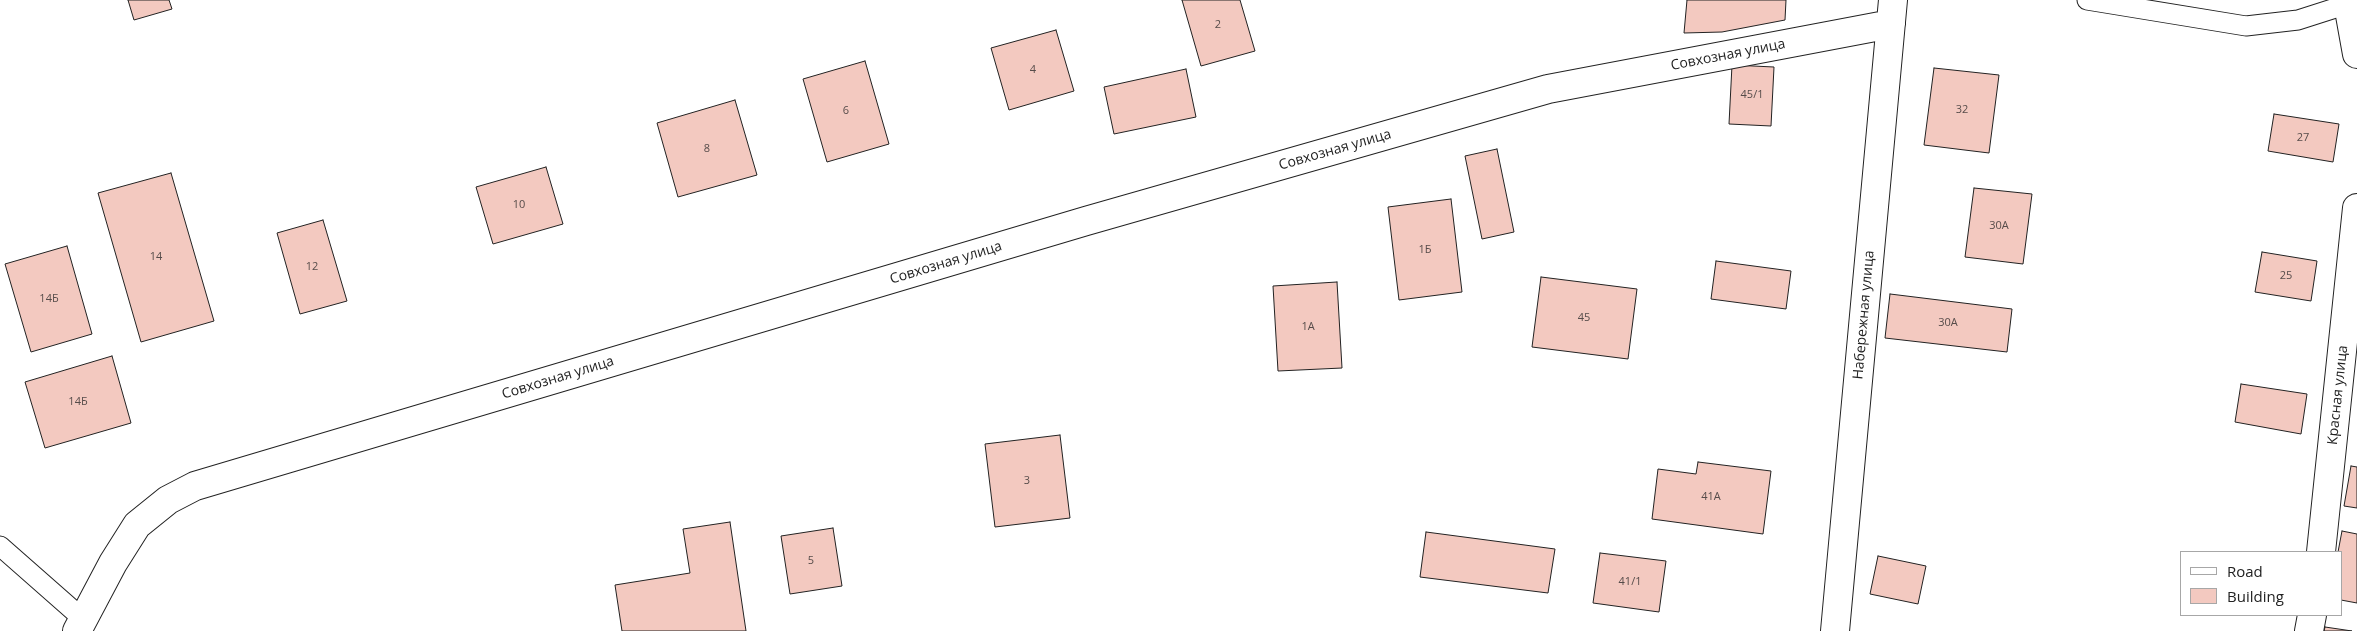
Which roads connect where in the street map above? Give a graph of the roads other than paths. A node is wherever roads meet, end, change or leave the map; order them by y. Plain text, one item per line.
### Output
1 (2087, 0) edge
2 (2352, 2) edge
3 (1892, 12) edge
4 (2357, 54) edge
5 (2357, 208) edge
6 (0, 546) edge
7 (2321, 551) edge
8 (2312, 616) edge
9 (80, 625) edge
10 (1835, 631) edge
11 (2309, 631) edge

1 - 2 lane
2 - 4 street
3 - 9 street, Совхозная улица
3 - 10 street, Набережная улица
5 - 7 street, Красная улица
6 - 9 lane
8 - 11 street

